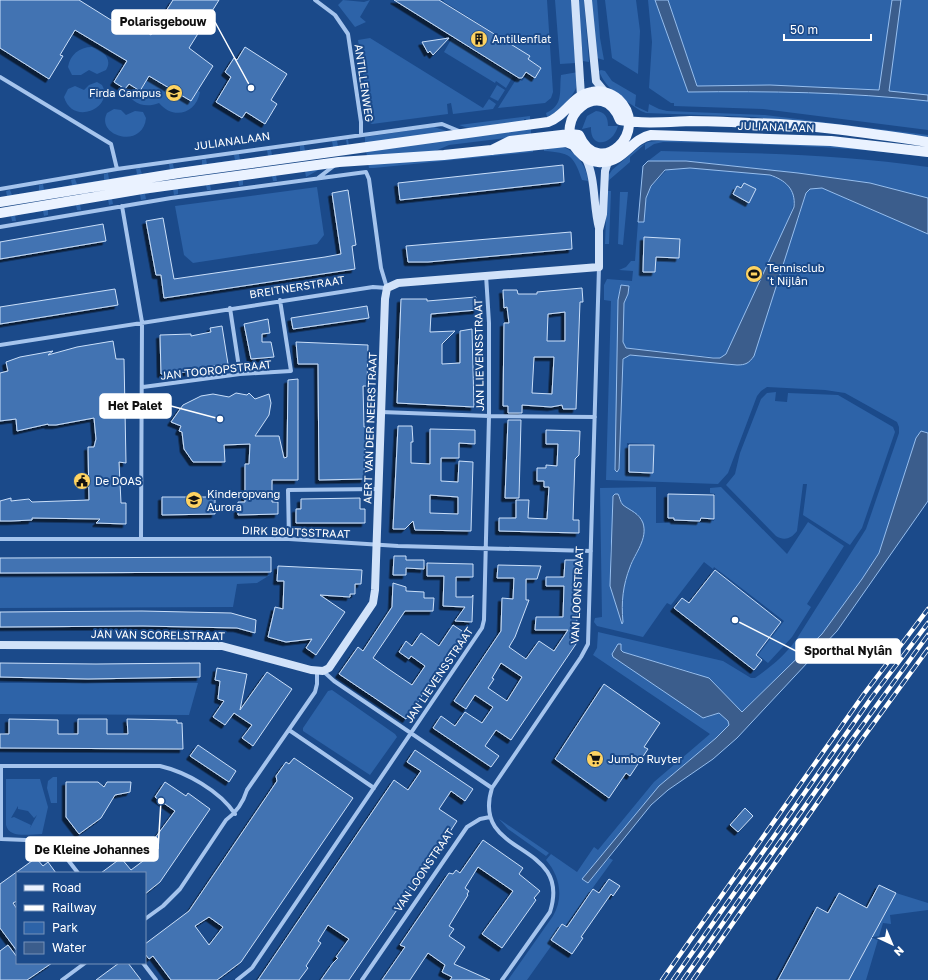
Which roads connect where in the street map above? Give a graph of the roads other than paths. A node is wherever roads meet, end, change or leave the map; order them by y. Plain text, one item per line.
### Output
1 (315, 0) edge
2 (575, 0) edge
3 (588, 0) edge
4 (0, 77) edge
5 (605, 92) junction
6 (581, 96) junction
7 (579, 109) junction
8 (626, 110) junction
9 (689, 121) junction
10 (629, 122) junction
11 (466, 134) junction
12 (570, 134) junction
13 (361, 135) junction
14 (928, 142) edge
15 (574, 145) junction
16 (492, 150) junction
17 (614, 150) junction
18 (928, 152) edge
19 (586, 159) junction
20 (339, 162) junction
21 (608, 162) junction
22 (117, 169) junction
23 (318, 178) junction
24 (0, 189) edge
25 (0, 202) edge
26 (122, 206) junction
27 (0, 213) edge
28 (0, 226) edge
29 (599, 230) junction
30 (599, 267) junction
31 (486, 275) junction
32 (388, 288) junction
33 (280, 300) junction
34 (230, 308) junction
35 (142, 322) junction
36 (0, 345) edge
37 (240, 374) junction
38 (143, 387) junction
39 (381, 412) junction
40 (489, 416) junction
41 (595, 417) junction
42 (379, 489) junction
43 (141, 538) junction
44 (0, 539) edge
45 (289, 540) junction
46 (377, 544) junction
47 (486, 548) junction
48 (591, 551) junction
49 (0, 645) edge
50 (320, 671) junction
51 (289, 730) junction
52 (411, 733) junction
53 (0, 766) edge
54 (374, 788) junction
55 (492, 788) junction
56 (235, 814) junction
57 (490, 817) junction
58 (77, 872) edge
59 (146, 918) edge
60 (84, 964) edge
61 (144, 964) edge
62 (62, 980) edge
63 (156, 980) edge
64 (237, 980) edge
65 (362, 980) edge
66 (502, 980) edge

1 - 13 street, ANTILLENWEG
2 - 6 street
3 - 5 street
4 - 22 street
5 - 6 main road
5 - 8 main road
6 - 7 main road
6 - 11 main road
7 - 10 main road
7 - 12 main road
8 - 9 main road, JULIANALAAN
8 - 10 main road
9 - 10 main road, JULIANALAAN
9 - 14 main road, JULIANALAAN
10 - 17 main road
11 - 13 street, JULIANALAAN
11 - 25 main road
12 - 15 main road
12 - 16 main road
12 - 17 main road
13 - 22 street, JULIANALAAN
15 - 16 main road
15 - 19 main road
16 - 20 main road
17 - 21 main road
18 - 21 main road, JULIANALAAN
19 - 21 main road
19 - 29 street, VAN LOONSTRAAT
20 - 23 street
20 - 27 main road
21 - 29 street, VAN LOONSTRAAT
22 - 24 street, JULIANALAAN
23 - 26 street
23 - 32 street, AERT VAN DER NEERSTRAAT
26 - 28 street
26 - 35 street
29 - 30 street, VAN LOONSTRAAT
30 - 31 street, BREITNERSTRAAT
30 - 41 street, VAN LOONSTRAAT
31 - 32 street, BREITNERSTRAAT
31 - 40 street, JAN LIEVENSSTRAAT
32 - 33 street, BREITNERSTRAAT
32 - 39 street, AERT VAN DER NEERSTRAAT
33 - 34 street, BREITNERSTRAAT
33 - 37 street, JAN TOOROPSTRAAT
34 - 35 street, BREITNERSTRAAT
34 - 37 street
35 - 36 street, BREITNERSTRAAT
35 - 38 street
37 - 38 street, JAN TOOROPSTRAAT
38 - 43 street
39 - 40 street
39 - 42 street, AERT VAN DER NEERSTRAAT
40 - 41 street
40 - 47 street, JAN LIEVENSSTRAAT
41 - 48 street, VAN LOONSTRAAT
42 - 45 street
42 - 46 street, AERT VAN DER NEERSTRAAT
43 - 44 street, DIRK BOUTSSTRAAT
43 - 45 street, DIRK BOUTSSTRAAT
45 - 46 street, DIRK BOUTSSTRAAT
46 - 47 street, DIRK BOUTSSTRAAT
46 - 50 street, AERT VAN DER NEERSTRAAT
47 - 48 street, DIRK BOUTSSTRAAT
47 - 52 street, JAN LIEVENSSTRAAT
48 - 55 street, VAN LOONSTRAAT
49 - 50 street, JAN VAN SCORELSTRAAT
50 - 51 street
50 - 52 street, JAN VAN SCORELSTRAAT
51 - 54 street
51 - 56 street
52 - 54 street, JAN LIEVENSSTRAAT
52 - 55 street, JAN VAN SCORELSTRAAT
53 - 56 street
53 - 58 street
54 - 64 street, JAN LIEVENSSTRAAT
55 - 57 street, VAN LOONSTRAAT
56 - 59 street
57 - 65 street, VAN LOONSTRAAT
57 - 66 street
60 - 62 street
61 - 63 street

